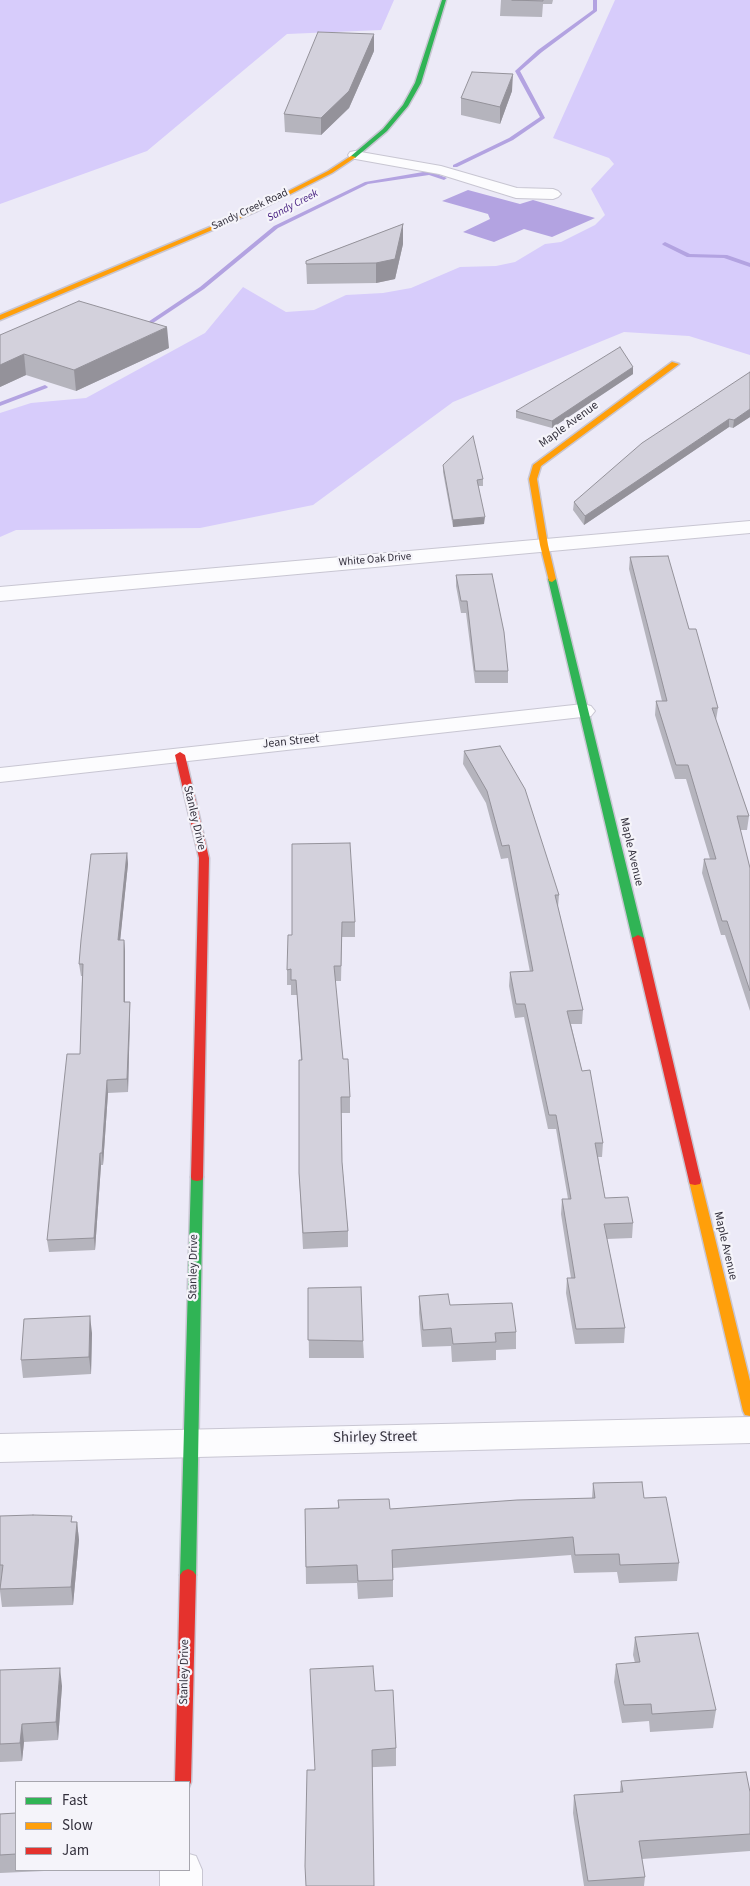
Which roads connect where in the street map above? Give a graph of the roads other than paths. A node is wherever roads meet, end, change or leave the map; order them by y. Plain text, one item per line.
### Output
1 (444, 0) edge
2 (355, 155) junction
3 (553, 194) dead end
4 (0, 318) edge
5 (676, 364) dead end
6 (750, 527) edge
7 (544, 545) junction
8 (0, 594) edge
9 (583, 711) junction
10 (180, 755) junction
11 (0, 775) edge
12 (750, 1411) edge
13 (750, 1430) edge
14 (189, 1443) junction
15 (0, 1448) edge
16 (183, 1781) edge
17 (181, 1871) edge
18 (181, 1886) edge

1 - 2 street, Sandy Creek Road
2 - 3 street
2 - 4 street, Sandy Creek Road
5 - 7 street, Maple Avenue
6 - 7 street, White Oak Drive
7 - 8 street, White Oak Drive
7 - 9 street, Maple Avenue
9 - 10 street, Jean Street
9 - 12 street, Maple Avenue
10 - 11 street, Jean Street
10 - 14 street, Stanley Drive
13 - 14 street, Shirley Street
14 - 15 street, Shirley Street
14 - 16 street, Stanley Drive
17 - 18 street

